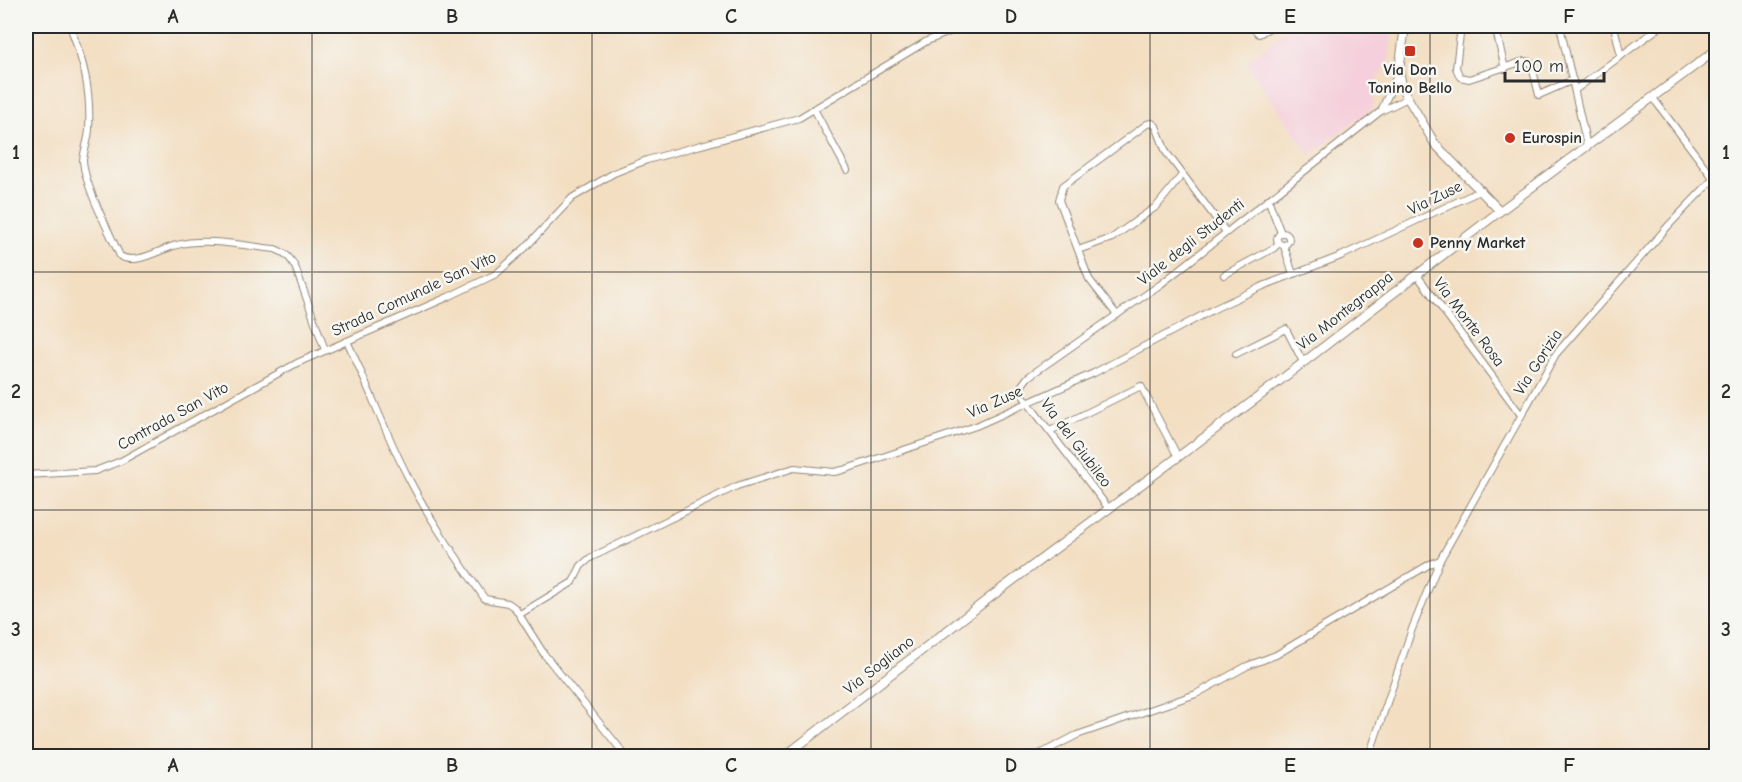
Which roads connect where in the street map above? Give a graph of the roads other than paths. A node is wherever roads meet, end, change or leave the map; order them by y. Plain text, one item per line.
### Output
1 (70, 26) edge
2 (964, 26) edge
3 (1254, 26) edge
4 (1273, 26) edge
5 (1405, 26) edge
6 (1461, 26) edge
7 (1495, 26) edge
8 (1560, 26) edge
9 (1614, 26) edge
10 (1661, 26) edge
11 (1716, 50) edge
12 (1622, 56) junction
13 (1505, 69) junction
14 (1399, 71) junction
15 (1573, 80) junction
16 (1575, 90) junction
17 (1408, 98) junction
18 (1653, 98) junction
19 (814, 109) junction
20 (1381, 111) junction
21 (1587, 146) junction
22 (847, 170) dead end
23 (1182, 174) junction
24 (1715, 178) edge
25 (1482, 190) junction
26 (1268, 199) junction
27 (1500, 211) junction
28 (1226, 232) junction
29 (1281, 233) junction
30 (1281, 244) junction
31 (1078, 250) junction
32 (1293, 274) junction
33 (1224, 275) dead end
34 (1417, 275) junction
35 (1117, 315) junction
36 (347, 341) junction
37 (325, 350) junction
38 (1236, 354) dead end
39 (1303, 362) junction
40 (1021, 393) joint
41 (1028, 403) junction
42 (1521, 415) junction
43 (1050, 431) junction
44 (1178, 457) junction
45 (26, 475) edge
46 (1109, 509) junction
47 (1440, 560) junction
48 (992, 596) joint
49 (520, 614) junction
50 (626, 756) edge
51 (785, 756) edge
52 (1036, 756) edge
53 (1369, 756) edge

1 - 37 street, Strada Comunale San Vito
2 - 19 street, Strada Comunale San Vito
3 - 4 street
5 - 14 main road
6 - 13 street
7 - 13 street
8 - 15 street
9 - 12 street
10 - 12 street
11 - 18 main road, Via Montegrappa
12 - 16 street
13 - 15 street
14 - 17 main road
14 - 20 street
15 - 16 street
16 - 21 street
17 - 20 street, Viale degli Studenti
17 - 25 main road
18 - 21 main road, Via Montegrappa
18 - 24 street
19 - 22 street
19 - 36 street, Strada Comunale San Vito
20 - 26 street, Viale degli Studenti
21 - 27 main road, Via Montegrappa
23 - 28 street
23 - 31 street
23 - 31 street
24 - 42 street, Via Gorizia
25 - 27 main road
25 - 32 street, Via Zuse
26 - 28 street, Viale degli Studenti
26 - 29 street
27 - 34 main road, Via Montegrappa
28 - 35 street, Viale degli Studenti
29 - 30 street
29 - 30 street
30 - 32 street
30 - 33 street
31 - 35 street
32 - 41 street, Via Zuse
34 - 39 main road, Via Montegrappa
34 - 42 street, Via Monte Rosa
35 - 40 street, Viale degli Studenti
36 - 37 street, Strada Comunale San Vito
36 - 49 street
37 - 45 street, Contrada San Vito
38 - 39 street
39 - 44 main road, Via Montegrappa
40 - 41 street, Via del Giubileo
41 - 43 street, Via del Giubileo
41 - 49 street, Via Zuse
42 - 47 street, Via Gorizia
43 - 44 street
43 - 46 street, Via del Giubileo
44 - 46 main road, Via Montegrappa
46 - 48 main road, Via Montegrappa
47 - 52 street
47 - 53 street, Via Gorizia
48 - 51 main road, Via Sogliano
49 - 50 street

